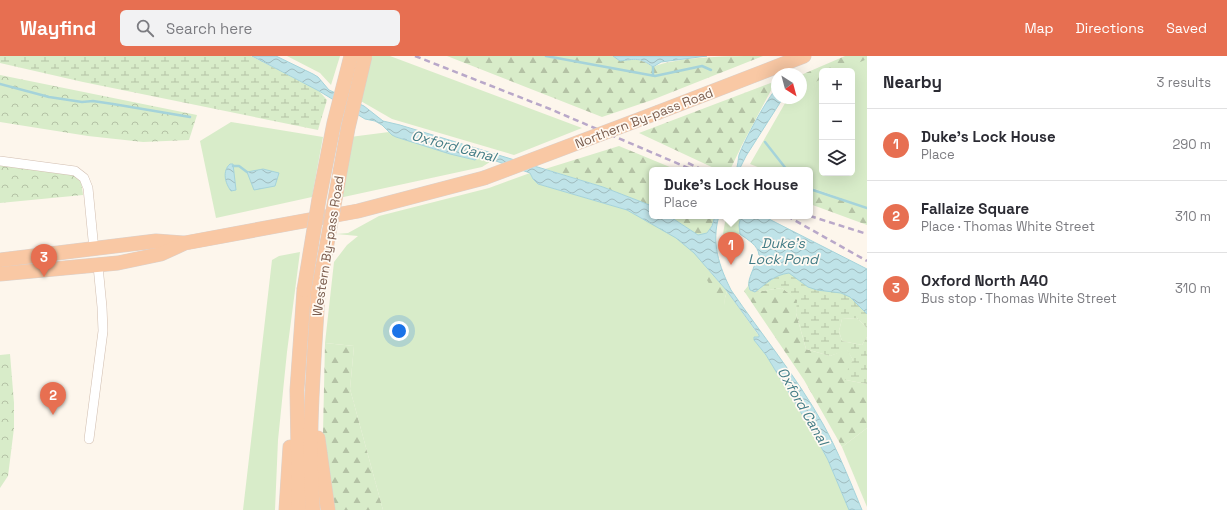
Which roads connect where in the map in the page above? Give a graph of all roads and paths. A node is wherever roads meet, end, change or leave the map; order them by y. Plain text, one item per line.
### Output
1 (351, 56) edge
2 (365, 56) edge
3 (804, 56) edge
4 (0, 161) edge
5 (185, 243) junction
6 (94, 250) junction
7 (0, 260) edge
8 (98, 266) junction
9 (0, 274) edge
10 (297, 390) junction
11 (312, 392) junction
12 (89, 439) dead end
13 (286, 510) edge
14 (299, 510) edge
15 (313, 510) edge
16 (328, 510) edge

1 - 10 highway, Western By-pass Road, bridge
2 - 11 highway, Western By-pass Road, bridge
3 - 5 highway, Northern By-pass Road, bridge
4 - 6 street
5 - 6 highway
5 - 8 highway
6 - 7 highway
8 - 9 highway
8 - 12 street
10 - 13 highway
10 - 14 highway, Western By-pass Road
11 - 15 highway, Western By-pass Road
11 - 16 highway

